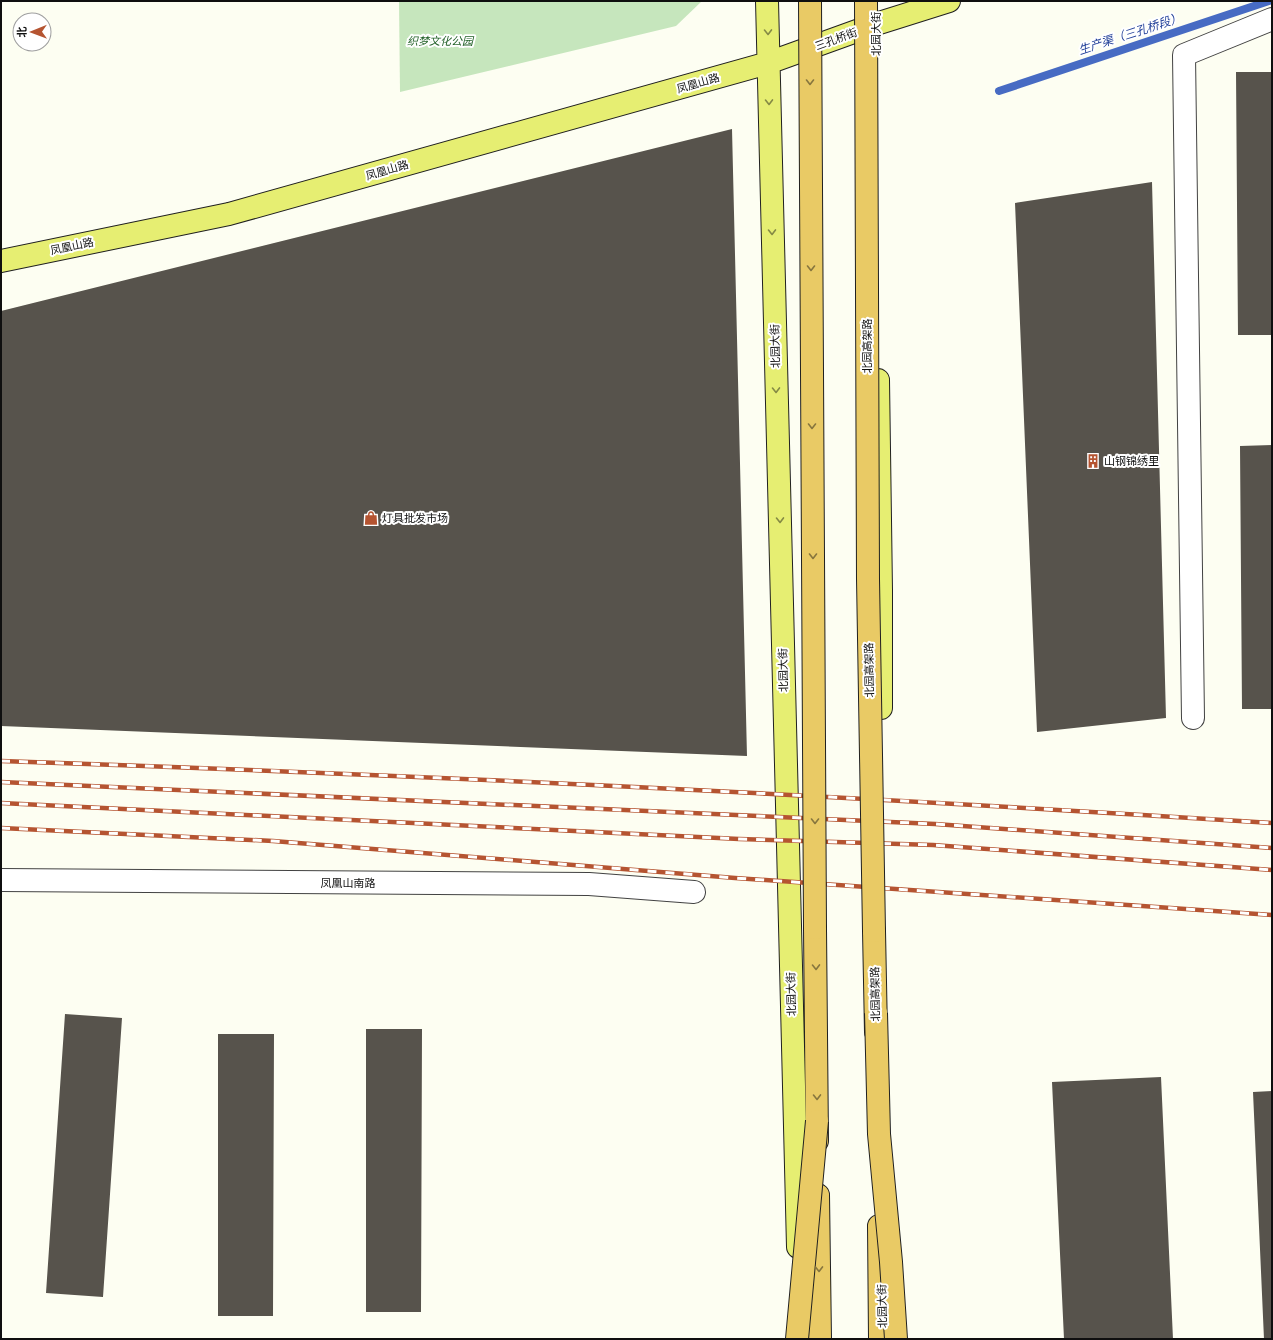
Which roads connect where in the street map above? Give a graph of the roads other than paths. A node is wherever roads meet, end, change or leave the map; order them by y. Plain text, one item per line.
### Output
1 (767, 1) edge
2 (810, 1) edge
3 (866, 1) edge
4 (875, 1) edge
5 (949, 1) edge
6 (1272, 19) edge
7 (876, 24) junction
8 (768, 63) junction
9 (1, 261) edge
10 (1193, 718) dead end
11 (1, 880) edge
12 (694, 892) dead end
13 (876, 1013) junction
14 (817, 1121) junction
15 (797, 1339) edge
16 (800, 1339) edge
17 (820, 1339) edge
18 (881, 1339) edge
19 (896, 1339) edge

1 -> 8 main road, 北园大街
2 -> 14 highway, bridge
3 - 13 highway, 北园高架路, bridge
4 - 7 main road, 北园大街
5 - 7 main road, 三孔桥街
6 - 10 street
7 - 8 main road, 三孔桥街
7 - 18 main road, 北园大街
8 - 9 main road, 凤凰山路
8 -> 16 main road, 北园大街
11 - 12 street, 凤凰山南路
13 - 18 highway, 北园高架路, bridge
13 - 19 highway, bridge
14 - 15 highway, bridge
14 -> 17 highway, bridge

